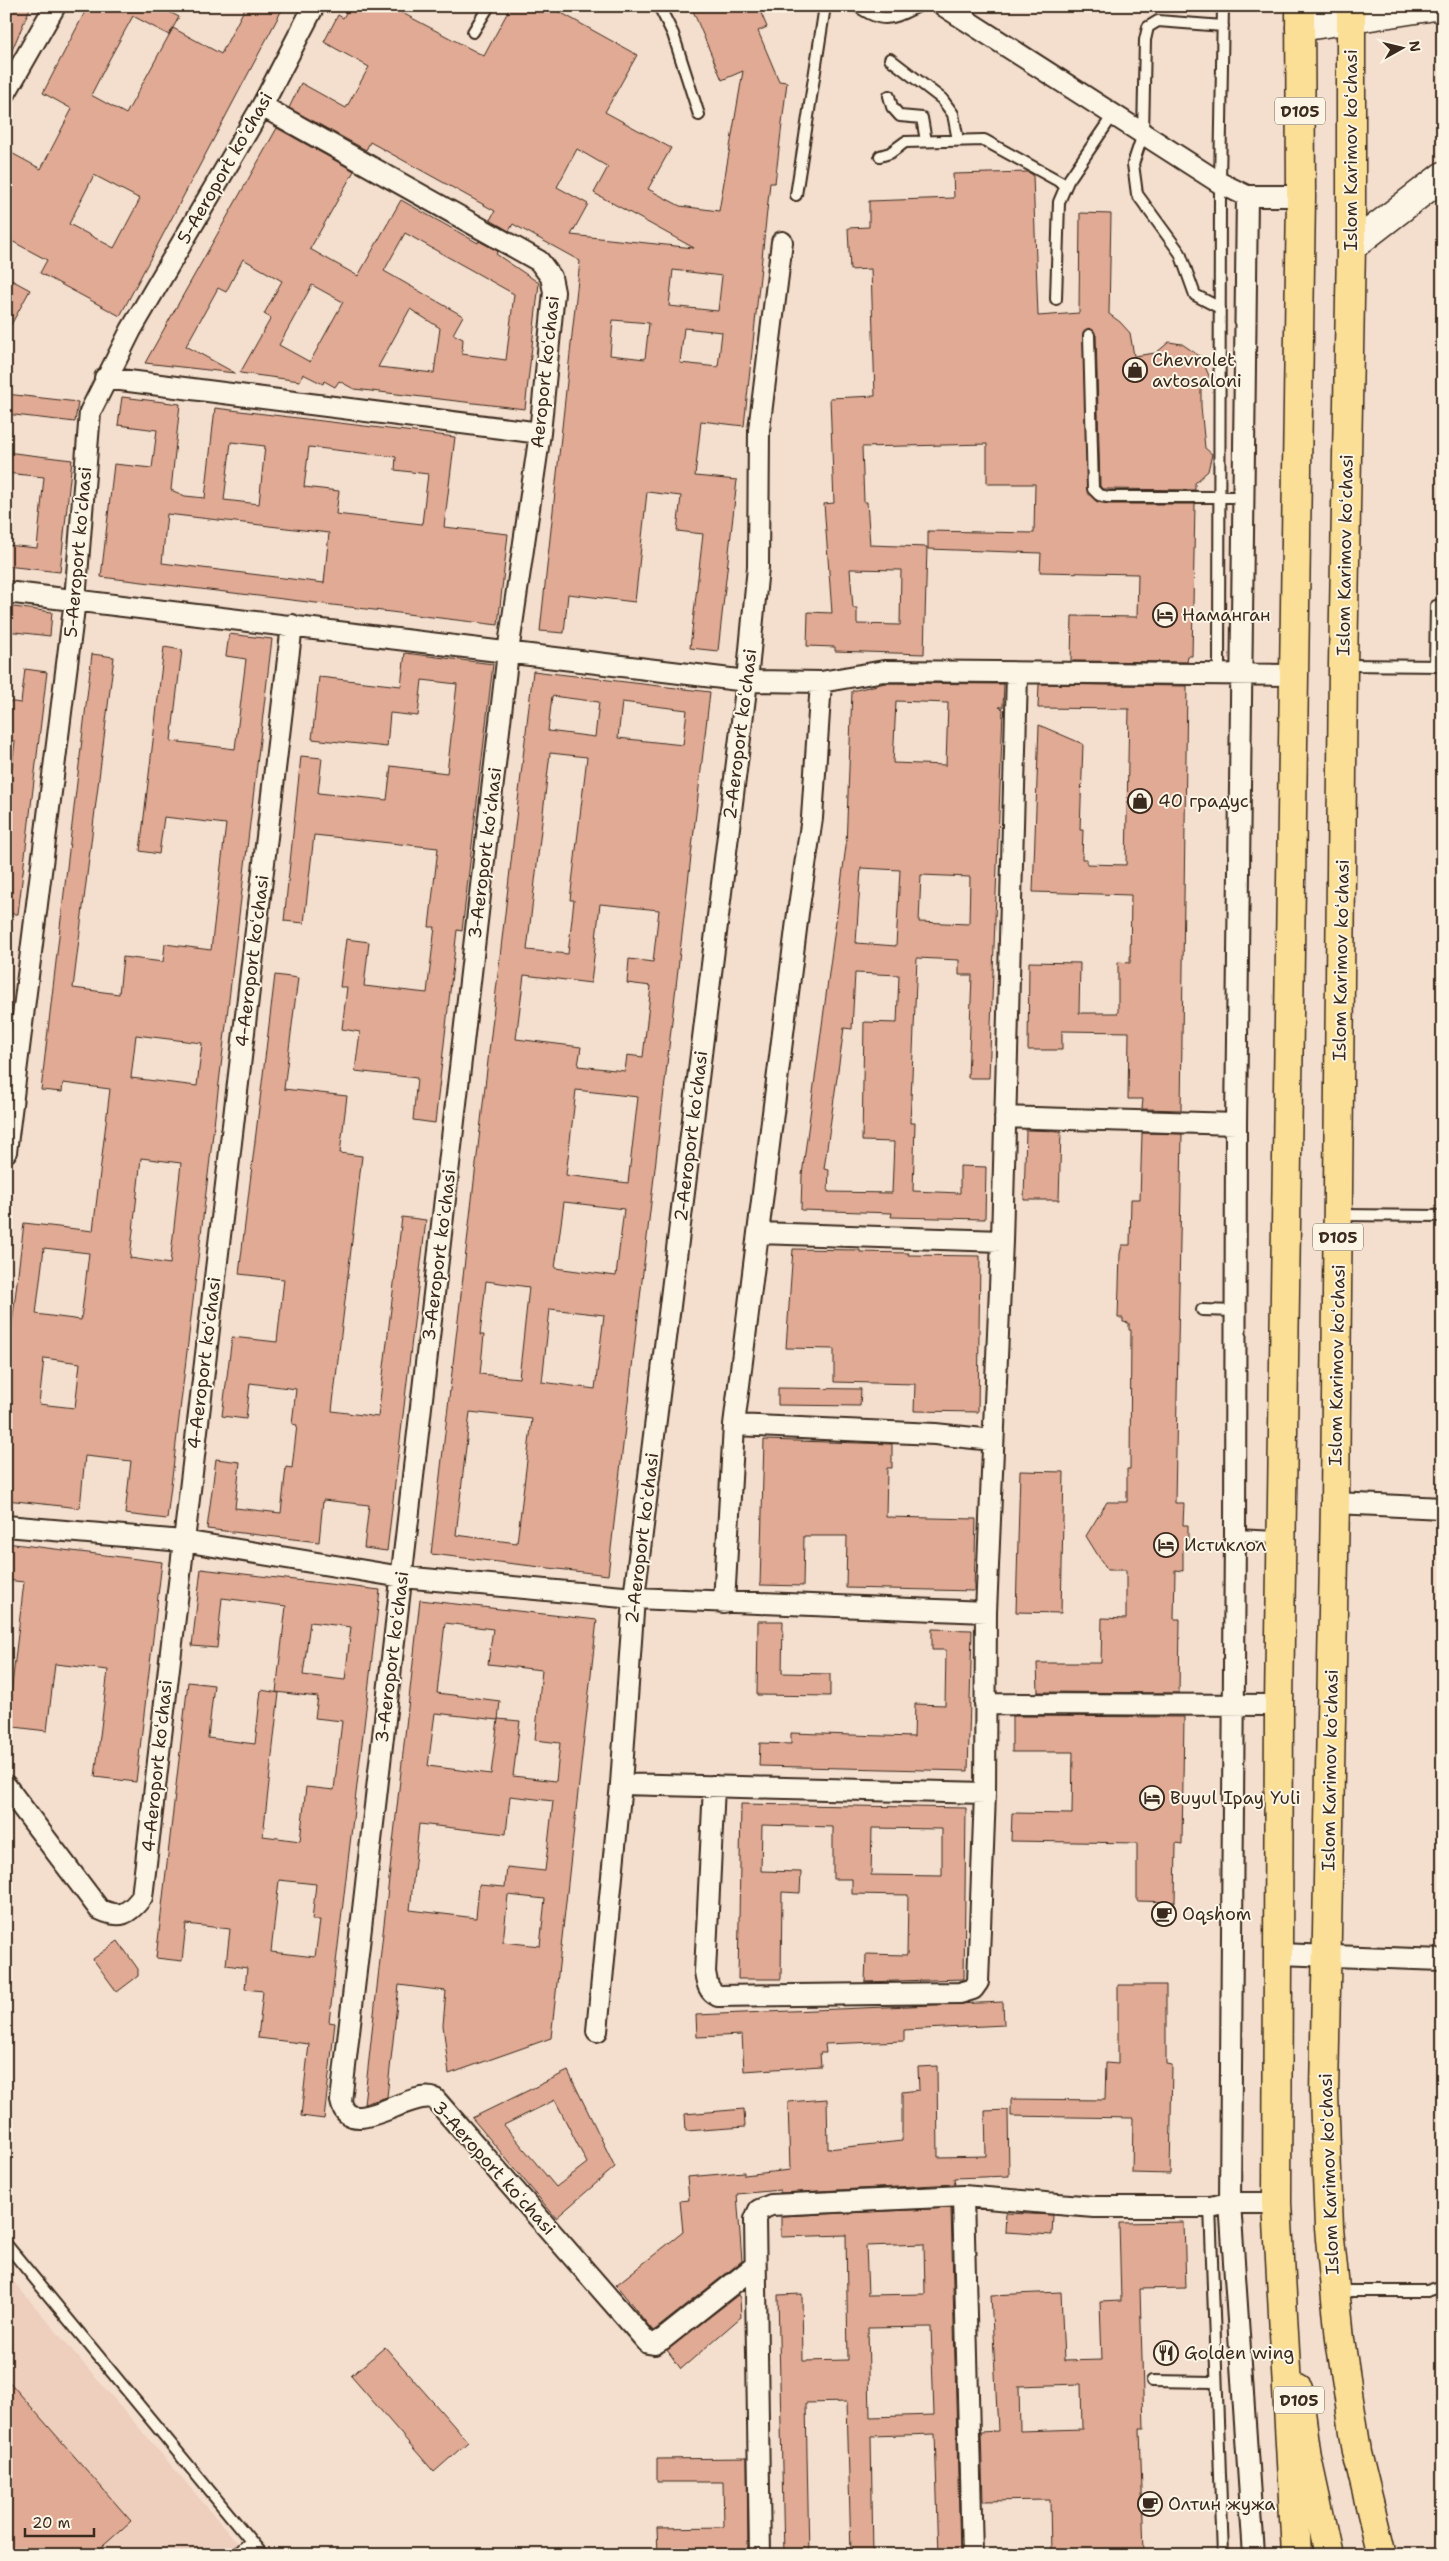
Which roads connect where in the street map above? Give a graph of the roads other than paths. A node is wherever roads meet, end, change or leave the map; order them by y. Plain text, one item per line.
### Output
1 (55, 6) edge
2 (314, 6) edge
3 (490, 6) edge
4 (659, 6) edge
5 (825, 6) edge
6 (857, 6) edge
7 (919, 6) edge
8 (944, 6) edge
9 (1223, 6) edge
10 (1435, 6) edge
11 (1351, 13) edge
12 (1300, 16) edge
13 (1223, 26) junction
14 (473, 32) dead end
15 (890, 59) dead end
16 (7, 90) edge
17 (889, 96) dead end
18 (262, 106) junction
19 (1113, 114) junction
20 (699, 115) dead end
21 (1143, 134) junction
22 (958, 140) junction
23 (926, 142) junction
24 (880, 156) dead end
25 (1443, 176) edge
26 (1220, 183) junction
27 (1066, 185) junction
28 (796, 196) dead end
29 (1247, 196) junction
30 (1301, 196) junction
31 (782, 242) dead end
32 (1351, 247) junction
33 (1056, 299) dead end
34 (1220, 308) junction
35 (1088, 335) dead end
36 (106, 378) junction
37 (540, 433) junction
38 (1219, 496) junction
39 (1244, 497) junction
40 (6, 592) edge
41 (75, 600) junction
42 (1443, 606) edge
43 (292, 625) junction
44 (508, 652) junction
45 (1343, 665) junction
46 (1439, 666) edge
47 (1017, 674) junction
48 (1219, 674) junction
49 (1243, 675) junction
50 (1294, 675) junction
51 (747, 681) junction
52 (821, 682) junction
53 (1006, 1118) junction
54 (1236, 1124) junction
55 (6, 1152) edge
56 (1338, 1215) junction
57 (1443, 1216) edge
58 (758, 1232) junction
59 (1002, 1241) junction
60 (1202, 1310) dead end
61 (1236, 1311) junction
62 (734, 1425) junction
63 (993, 1440) junction
64 (1335, 1503) junction
65 (1443, 1508) edge
66 (6, 1526) edge
67 (1235, 1534) junction
68 (1282, 1537) junction
69 (183, 1541) junction
70 (402, 1577) junction
71 (634, 1598) junction
72 (724, 1603) junction
73 (986, 1612) junction
74 (985, 1704) junction
75 (1233, 1704) junction
76 (1279, 1705) junction
77 (621, 1784) junction
78 (6, 1786) edge
79 (714, 1786) junction
80 (985, 1793) junction
81 (1278, 1954) junction
82 (1326, 1956) junction
83 (1443, 1960) edge
84 (597, 2031) dead end
85 (963, 2196) junction
86 (1230, 2203) junction
87 (1277, 2203) junction
88 (1210, 2208) junction
89 (6, 2244) edge
90 (1278, 2244) junction
91 (755, 2266) junction
92 (1443, 2286) edge
93 (1335, 2291) junction
94 (1152, 2381) dead end
95 (1214, 2382) junction
96 (251, 2541) junction
97 (236, 2555) edge
98 (263, 2555) edge
99 (760, 2555) edge
100 (972, 2555) edge
101 (1222, 2555) edge
102 (1254, 2555) edge
103 (1296, 2555) edge
104 (1328, 2555) edge
105 (1382, 2555) edge

1 - 16 street
2 - 18 street, 5-Aeroport koʻchasi
3 - 14 lane
4 - 20 lane
5 - 28 lane
6 - 7 lane
8 - 19 street
9 - 13 lane
10 - 11 main road
11 - 12 main road
11 - 32 main road, Islom Karimov koʻchasi / D105
12 - 30 main road, D105
13 - 21 lane
13 - 26 lane
15 - 22 lane
17 - 23 lane
18 - 36 street, 5-Aeroport koʻchasi
18 - 37 street, Aeroport koʻchasi
19 - 21 street
19 - 27 lane
21 - 26 street
21 - 34 lane
22 - 23 lane
22 - 27 lane
23 - 24 lane
25 - 32 main road
26 - 29 street
26 - 34 lane
27 - 33 lane
29 - 30 street
29 - 39 street
30 - 50 main road, D105
31 - 51 street, 2-Aeroport koʻchasi
32 - 45 main road, Islom Karimov koʻchasi / D105
34 - 38 lane
35 - 38 lane
36 - 37 street
36 - 41 street, 5-Aeroport koʻchasi
37 - 44 street, Aeroport koʻchasi
38 - 39 lane
38 - 48 lane
39 - 49 street
40 - 41 street
41 - 43 street
41 - 55 street, 5-Aeroport koʻchasi
42 - 46 lane
43 - 44 street
43 - 69 street, 4-Aeroport koʻchasi
44 - 51 street
44 - 70 street, 3-Aeroport koʻchasi
45 - 46 lane
45 - 56 main road, Islom Karimov koʻchasi / D105
47 - 48 street
47 - 52 street
47 - 53 street
48 - 49 street
49 - 50 street
49 - 54 street
50 - 68 main road, D105
51 - 52 street
51 - 71 street, 2-Aeroport koʻchasi
52 - 58 street
53 - 54 street
53 - 59 street
54 - 61 street
56 - 57 lane
56 - 64 main road, Islom Karimov koʻchasi / D105
58 - 59 street
58 - 62 street
59 - 63 street
60 - 61 lane
61 - 67 street
62 - 63 street
62 - 72 street
63 - 73 street
64 - 65 street
64 - 82 main road, Islom Karimov koʻchasi / D105
66 - 69 street
67 - 68 lane
67 - 75 street
68 - 76 main road, D105
69 - 70 street
69 - 78 street, 4-Aeroport koʻchasi
70 - 71 street
70 - 91 street, 3-Aeroport koʻchasi
71 - 72 street
71 - 77 street, 2-Aeroport koʻchasi
72 - 73 street
73 - 74 street
74 - 75 street
74 - 80 street
75 - 76 street
75 - 86 street
76 - 81 main road, D105
77 - 79 street
77 - 84 street, 2-Aeroport koʻchasi
79 - 80 street
79 - 80 street
81 - 82 street
81 - 87 main road, D105
82 - 83 street
82 - 93 main road, Islom Karimov koʻchasi / D105
85 - 88 street
85 - 91 street
85 - 100 street
86 - 87 street
86 - 88 street
86 - 102 street
87 - 90 main road, D105
88 - 95 lane
89 - 96 lane
90 - 103 main road
90 - 104 main road, D105
91 - 99 street
92 - 93 lane
93 - 105 main road, Islom Karimov koʻchasi / D105
94 - 95 lane
95 - 101 lane
96 - 97 lane
96 - 98 lane

